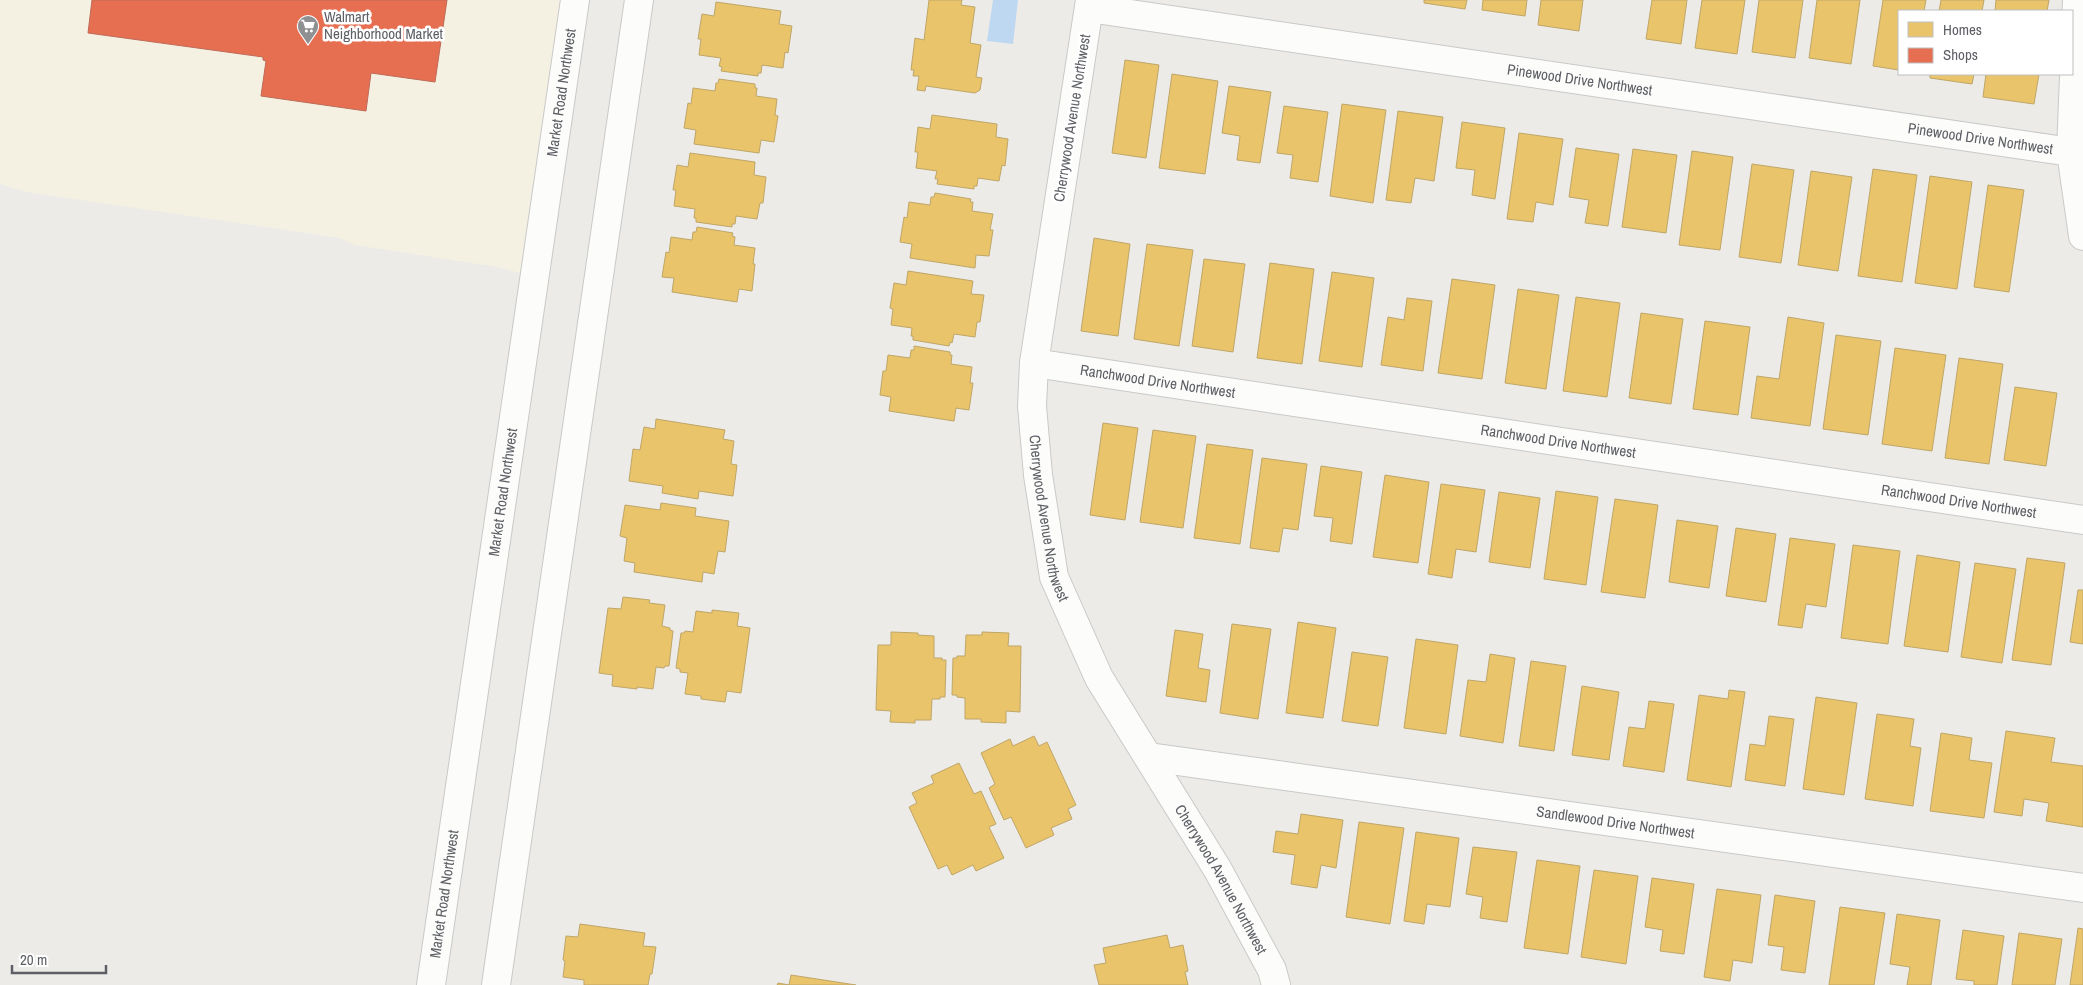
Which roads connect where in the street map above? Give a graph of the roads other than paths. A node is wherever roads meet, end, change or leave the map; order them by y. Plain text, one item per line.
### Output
1 (575, 0) edge
2 (639, 0) edge
3 (2077, 0) edge
4 (1089, 4) edge
5 (2071, 152) junction
6 (2083, 236) edge
7 (1034, 363) junction
8 (2083, 520) edge
9 (1149, 757) junction
10 (2083, 888) edge
11 (431, 985) edge
12 (496, 985) edge
13 (1276, 985) edge

1 - 11 street, Market Road Northwest
2 - 12 street
3 - 5 street
4 - 5 street, Pinewood Drive Northwest
4 - 7 street, Cherrywood Avenue Northwest
5 - 6 street
7 - 8 street, Ranchwood Drive Northwest
7 - 9 street, Cherrywood Avenue Northwest
9 - 10 street, Sandlewood Drive Northwest
9 - 13 street, Cherrywood Avenue Northwest

